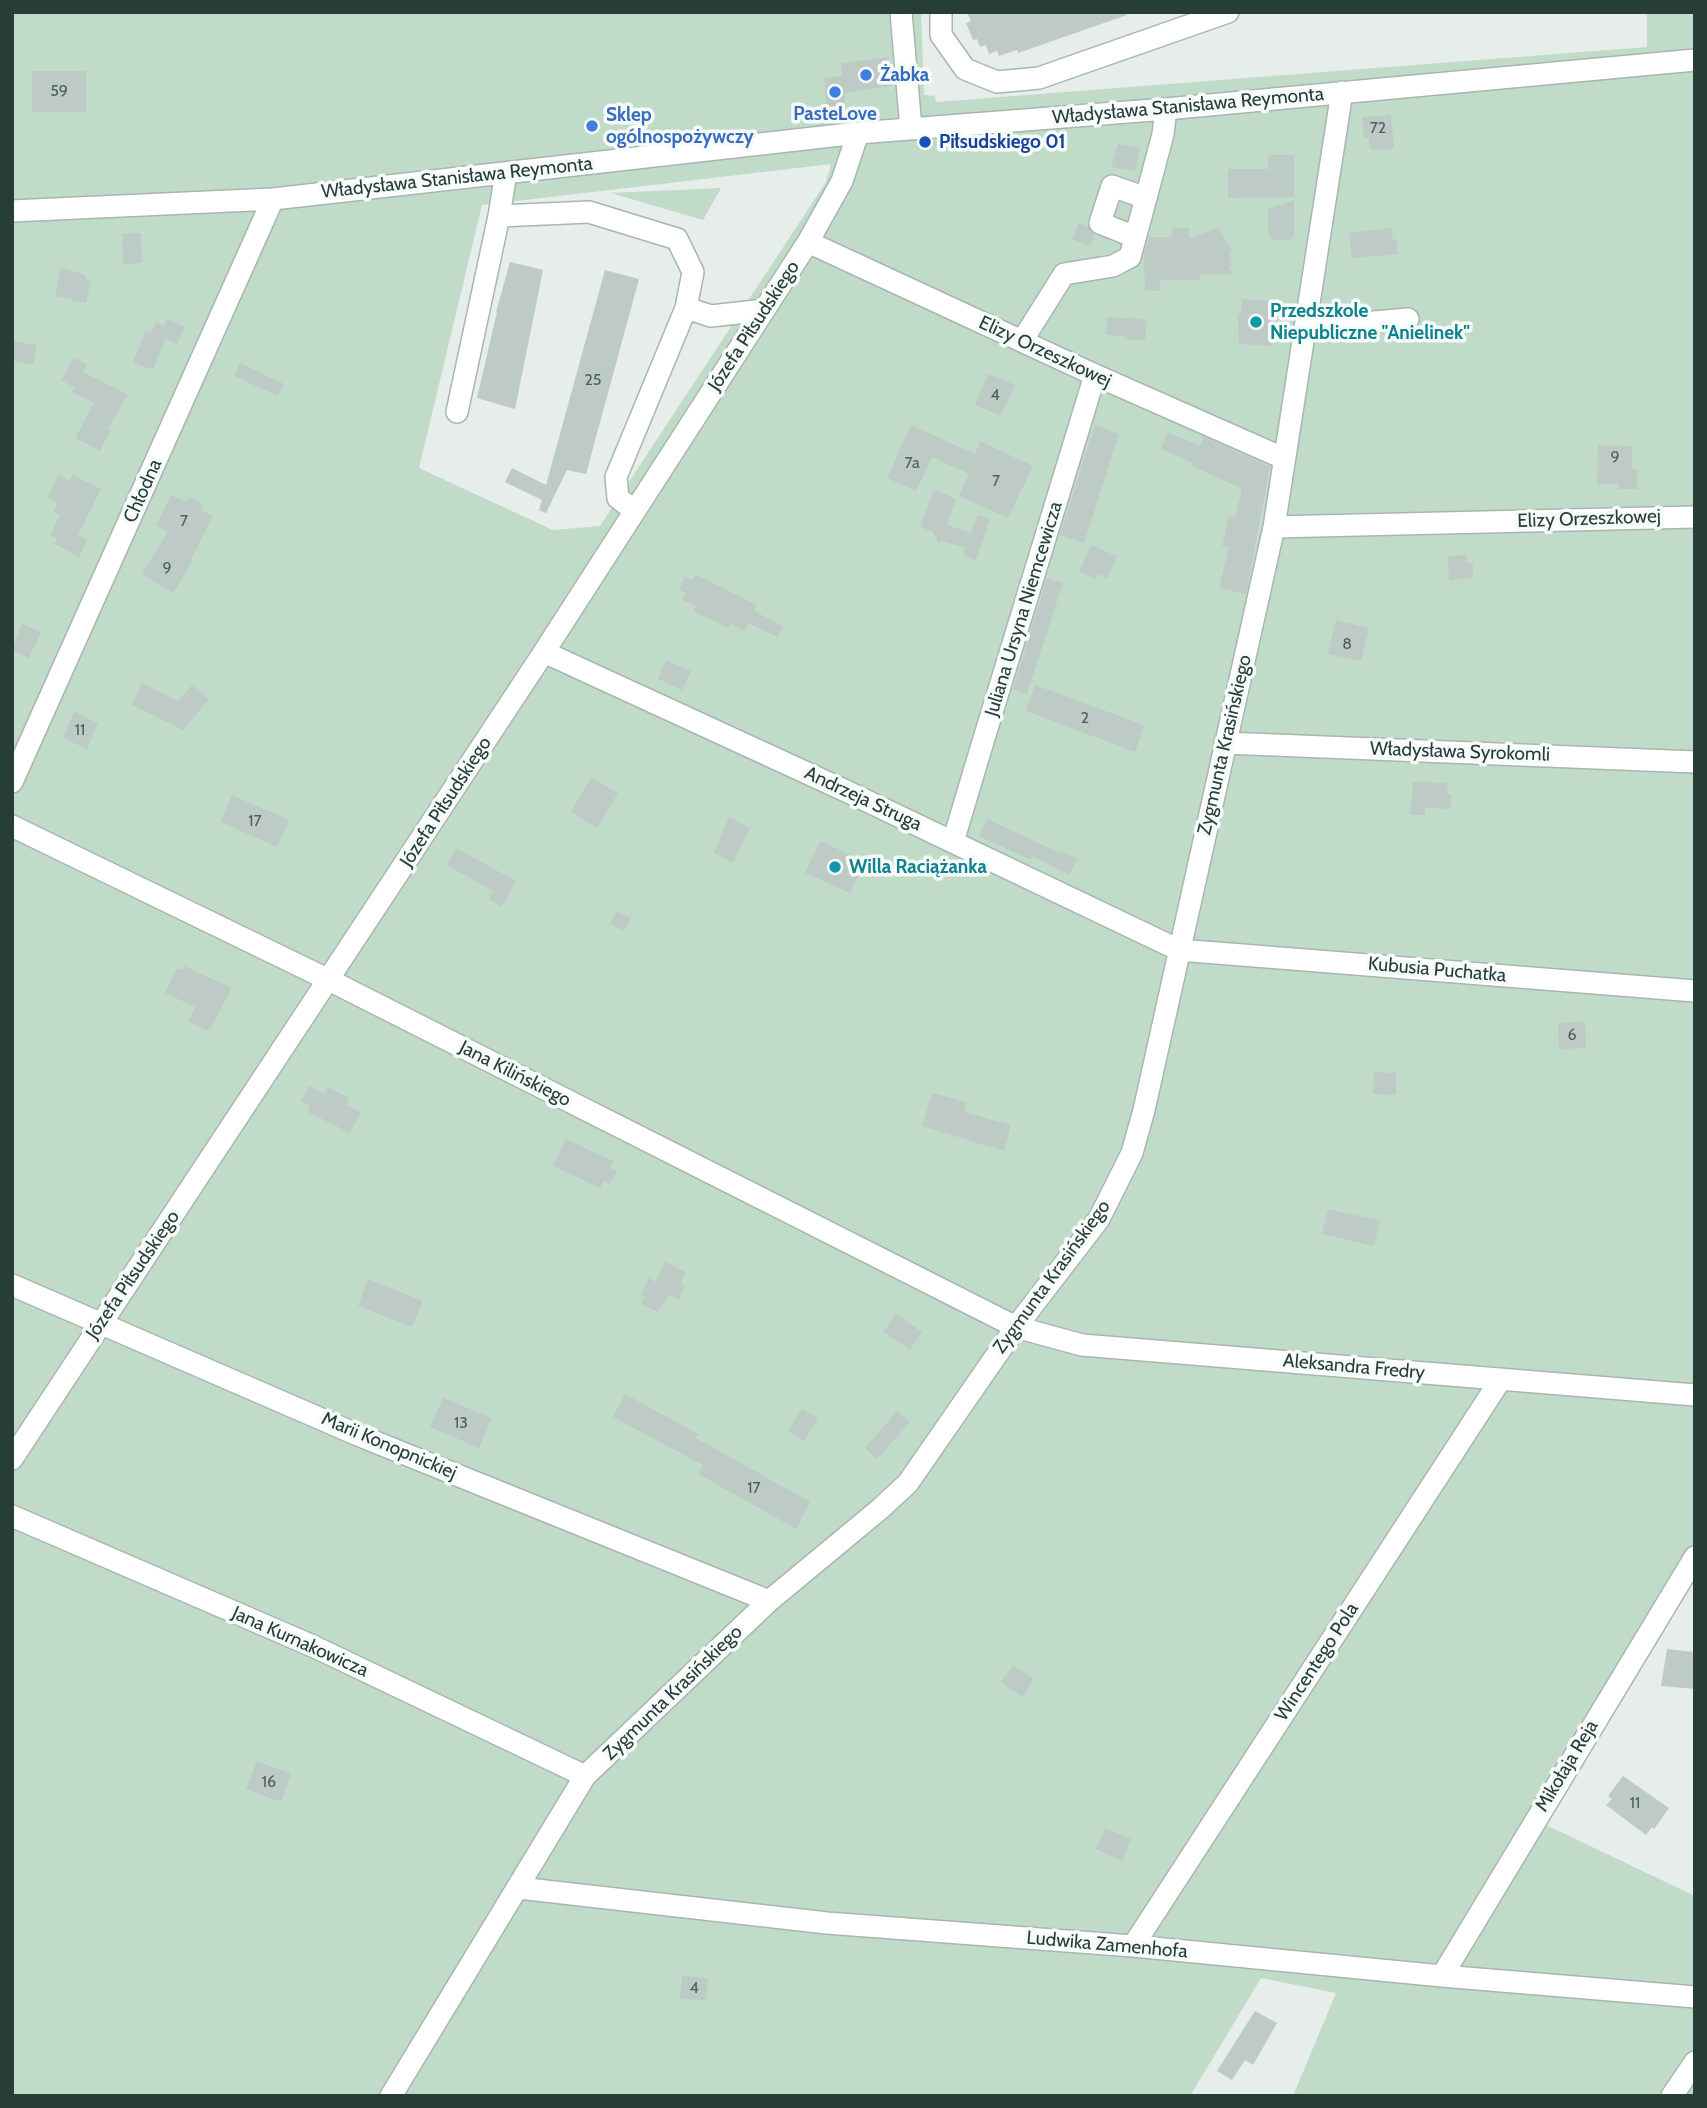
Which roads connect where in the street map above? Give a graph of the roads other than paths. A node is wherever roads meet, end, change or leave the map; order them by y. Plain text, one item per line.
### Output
1 (901, 12) edge
2 (941, 12) edge
3 (1228, 12) edge
4 (1695, 60) edge
5 (1342, 92) junction
6 (1166, 109) junction
7 (911, 129) junction
8 (858, 133) junction
9 (506, 173) junction
10 (1146, 198) junction
11 (273, 199) junction
12 (12, 211) edge
13 (499, 216) junction
14 (1135, 237) junction
15 (808, 242) junction
16 (686, 308) junction
17 (764, 310) junction
18 (1408, 319) dead end
19 (1305, 328) junction
20 (1021, 341) junction
21 (1094, 375) junction
22 (457, 412) dead end
23 (1283, 458) junction
24 (635, 511) junction
25 (1695, 517) edge
26 (1274, 527) junction
27 (544, 652) junction
28 (1225, 743) junction
29 (1695, 762) edge
30 (12, 782) edge
31 (12, 826) edge
32 (953, 842) junction
33 (1179, 950) junction
34 (329, 980) junction
35 (1695, 991) edge
36 (12, 1284) edge
37 (101, 1322) junction
38 (1016, 1327) junction
39 (1501, 1379) junction
40 (1695, 1395) edge
41 (12, 1459) edge
42 (12, 1516) edge
43 (1695, 1557) edge
44 (769, 1601) junction
45 (585, 1776) junction
46 (519, 1888) junction
47 (1133, 1945) junction
48 (1442, 1976) junction
49 (1695, 1997) edge
50 (1695, 2062) edge
51 (391, 2096) edge
52 (1672, 2096) edge

1 - 7 street
2 - 3 street
4 - 5 street, Władysława Stanisława Reymonta
5 - 6 street, Władysława Stanisława Reymonta
5 - 19 street, Zygmunta Krasińskiego
6 - 7 street, Władysława Stanisława Reymonta
6 - 10 street
7 - 8 street, Władysława Stanisława Reymonta
8 - 9 street, Władysława Stanisława Reymonta
8 - 15 street, Józefa Piłsudskiego
9 - 11 street, Władysława Stanisława Reymonta
9 - 13 street
10 - 14 street
10 - 14 street
11 - 12 street, Władysława Stanisława Reymonta
11 - 30 street, Chłodna
13 - 16 street
13 - 22 street
14 - 20 street
15 - 17 street, Józefa Piłsudskiego
15 - 20 street, Elizy Orzeszkowej
16 - 17 street
16 - 24 street
17 - 24 street, Józefa Piłsudskiego
18 - 19 street
19 - 23 street, Zygmunta Krasińskiego
20 - 21 street, Elizy Orzeszkowej
21 - 23 street, Elizy Orzeszkowej
21 - 32 street, Juliana Ursyna Niemcewicza
23 - 26 street, Zygmunta Krasińskiego
24 - 27 street, Józefa Piłsudskiego
25 - 26 street, Elizy Orzeszkowej
26 - 28 street, Zygmunta Krasińskiego
27 - 32 street, Andrzeja Struga
27 - 34 street, Józefa Piłsudskiego
28 - 29 street, Władysława Syrokomli
28 - 33 street, Zygmunta Krasińskiego
31 - 34 street, Jana Kilińskiego
32 - 33 street, Andrzeja Struga
33 - 35 street, Kubusia Puchatka
33 - 38 street, Zygmunta Krasińskiego
34 - 37 street, Józefa Piłsudskiego
34 - 38 street, Jana Kilińskiego
36 - 37 street, Marii Konopnickiej
37 - 41 street, Józefa Piłsudskiego
37 - 44 street, Marii Konopnickiej
38 - 39 street, Aleksandra Fredry
38 - 44 street, Zygmunta Krasińskiego
39 - 40 street, Aleksandra Fredry
39 - 47 street, Wincentego Pola
42 - 45 street, Jana Kurnakowicza
43 - 48 street, Mikołaja Reja
44 - 45 street, Zygmunta Krasińskiego
45 - 46 street, Zygmunta Krasińskiego
46 - 47 street, Ludwika Zamenhofa
46 - 51 street, Zygmunta Krasińskiego
47 - 48 street, Ludwika Zamenhofa
48 - 49 street, Ludwika Zamenhofa
50 - 52 street

